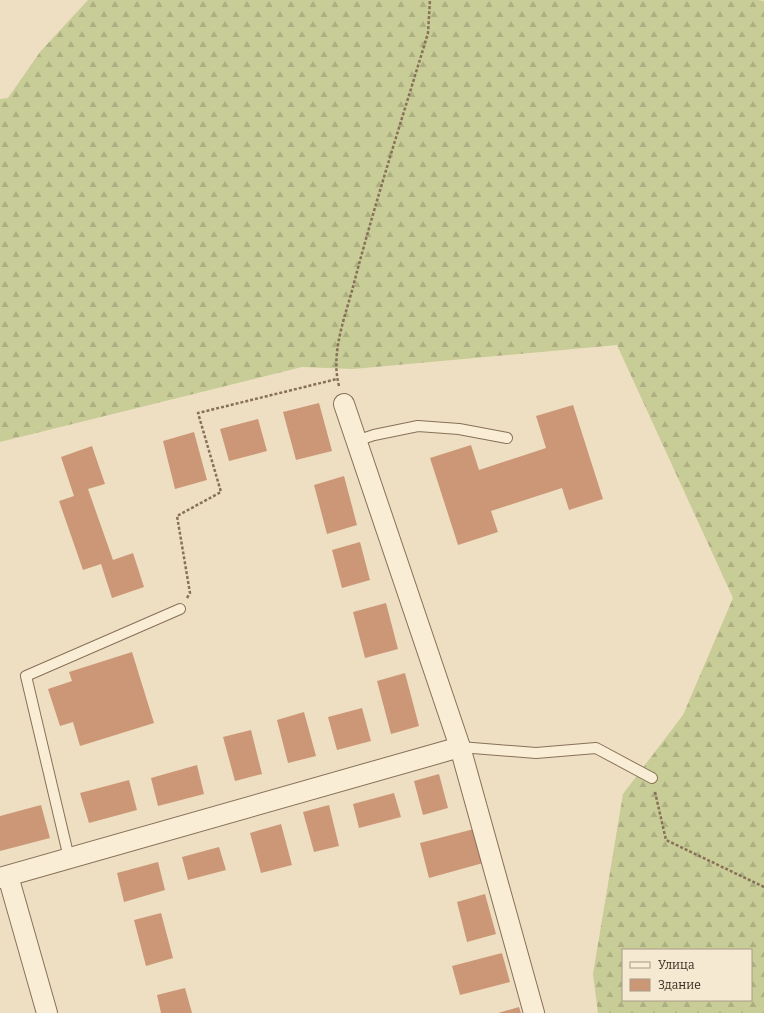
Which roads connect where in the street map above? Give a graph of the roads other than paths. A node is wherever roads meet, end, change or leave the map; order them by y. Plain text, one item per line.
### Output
1 (344, 404) road end
2 (507, 438) dead end
3 (356, 441) junction
4 (180, 609) road end
5 (460, 747) junction
6 (652, 778) road end
7 (70, 858) junction
8 (4, 877) edge
9 (47, 1013) edge
10 (534, 1013) edge

1 - 3 street
2 - 3 lane
3 - 5 street
4 - 7 lane
5 - 6 lane
5 - 7 street
5 - 10 street
7 - 8 street
8 - 9 street

